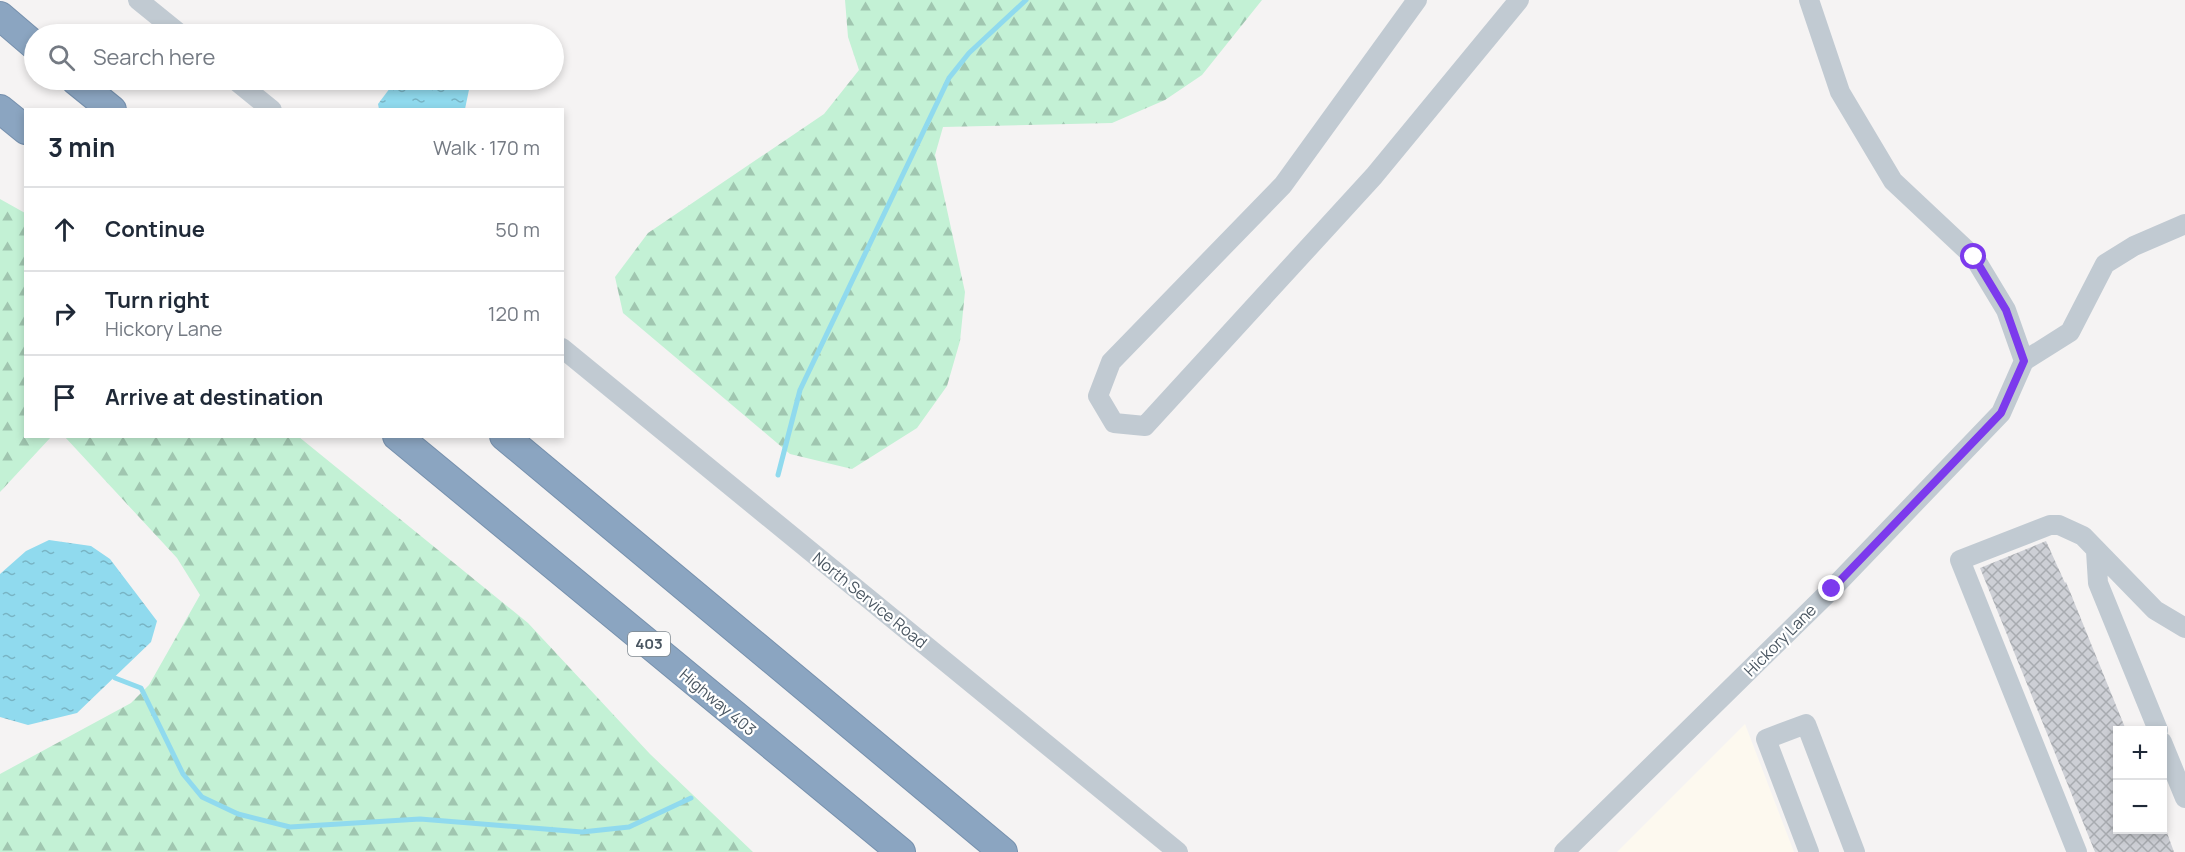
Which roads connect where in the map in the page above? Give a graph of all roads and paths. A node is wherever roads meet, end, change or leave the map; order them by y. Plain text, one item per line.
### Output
1 (138, 0) edge
2 (1417, 0) edge
3 (1519, 0) edge
4 (1809, 0) edge
5 (0, 16) edge
6 (168, 24) edge
7 (24, 36) edge
8 (87, 90) edge
9 (247, 90) edge
10 (110, 108) edge
11 (270, 108) edge
12 (0, 109) edge
13 (0, 117) edge
14 (24, 130) edge
15 (24, 131) edge
16 (2185, 224) edge
17 (564, 350) edge
18 (2024, 361) junction
19 (399, 438) edge
20 (506, 438) edge
21 (2096, 551) junction
22 (2185, 628) edge
23 (2156, 726) edge
24 (2167, 752) edge
25 (2185, 798) edge
26 (901, 852) edge
27 (1003, 852) edge
28 (1178, 852) edge
29 (1564, 852) edge
30 (1809, 852) edge
31 (1855, 852) edge
32 (2077, 852) edge

1 - 6 street
2 - 3 street
4 - 18 street
5 - 7 highway
8 - 10 highway
9 - 11 street
12 - 14 highway
13 - 15 highway
16 - 18 street
17 - 28 street, North Service Road
18 - 29 street, Hickory Lane
19 - 26 highway, Highway 403 / 403
20 - 27 highway
21 - 22 street
21 - 23 street
21 - 32 street
24 - 25 street
30 - 31 street

